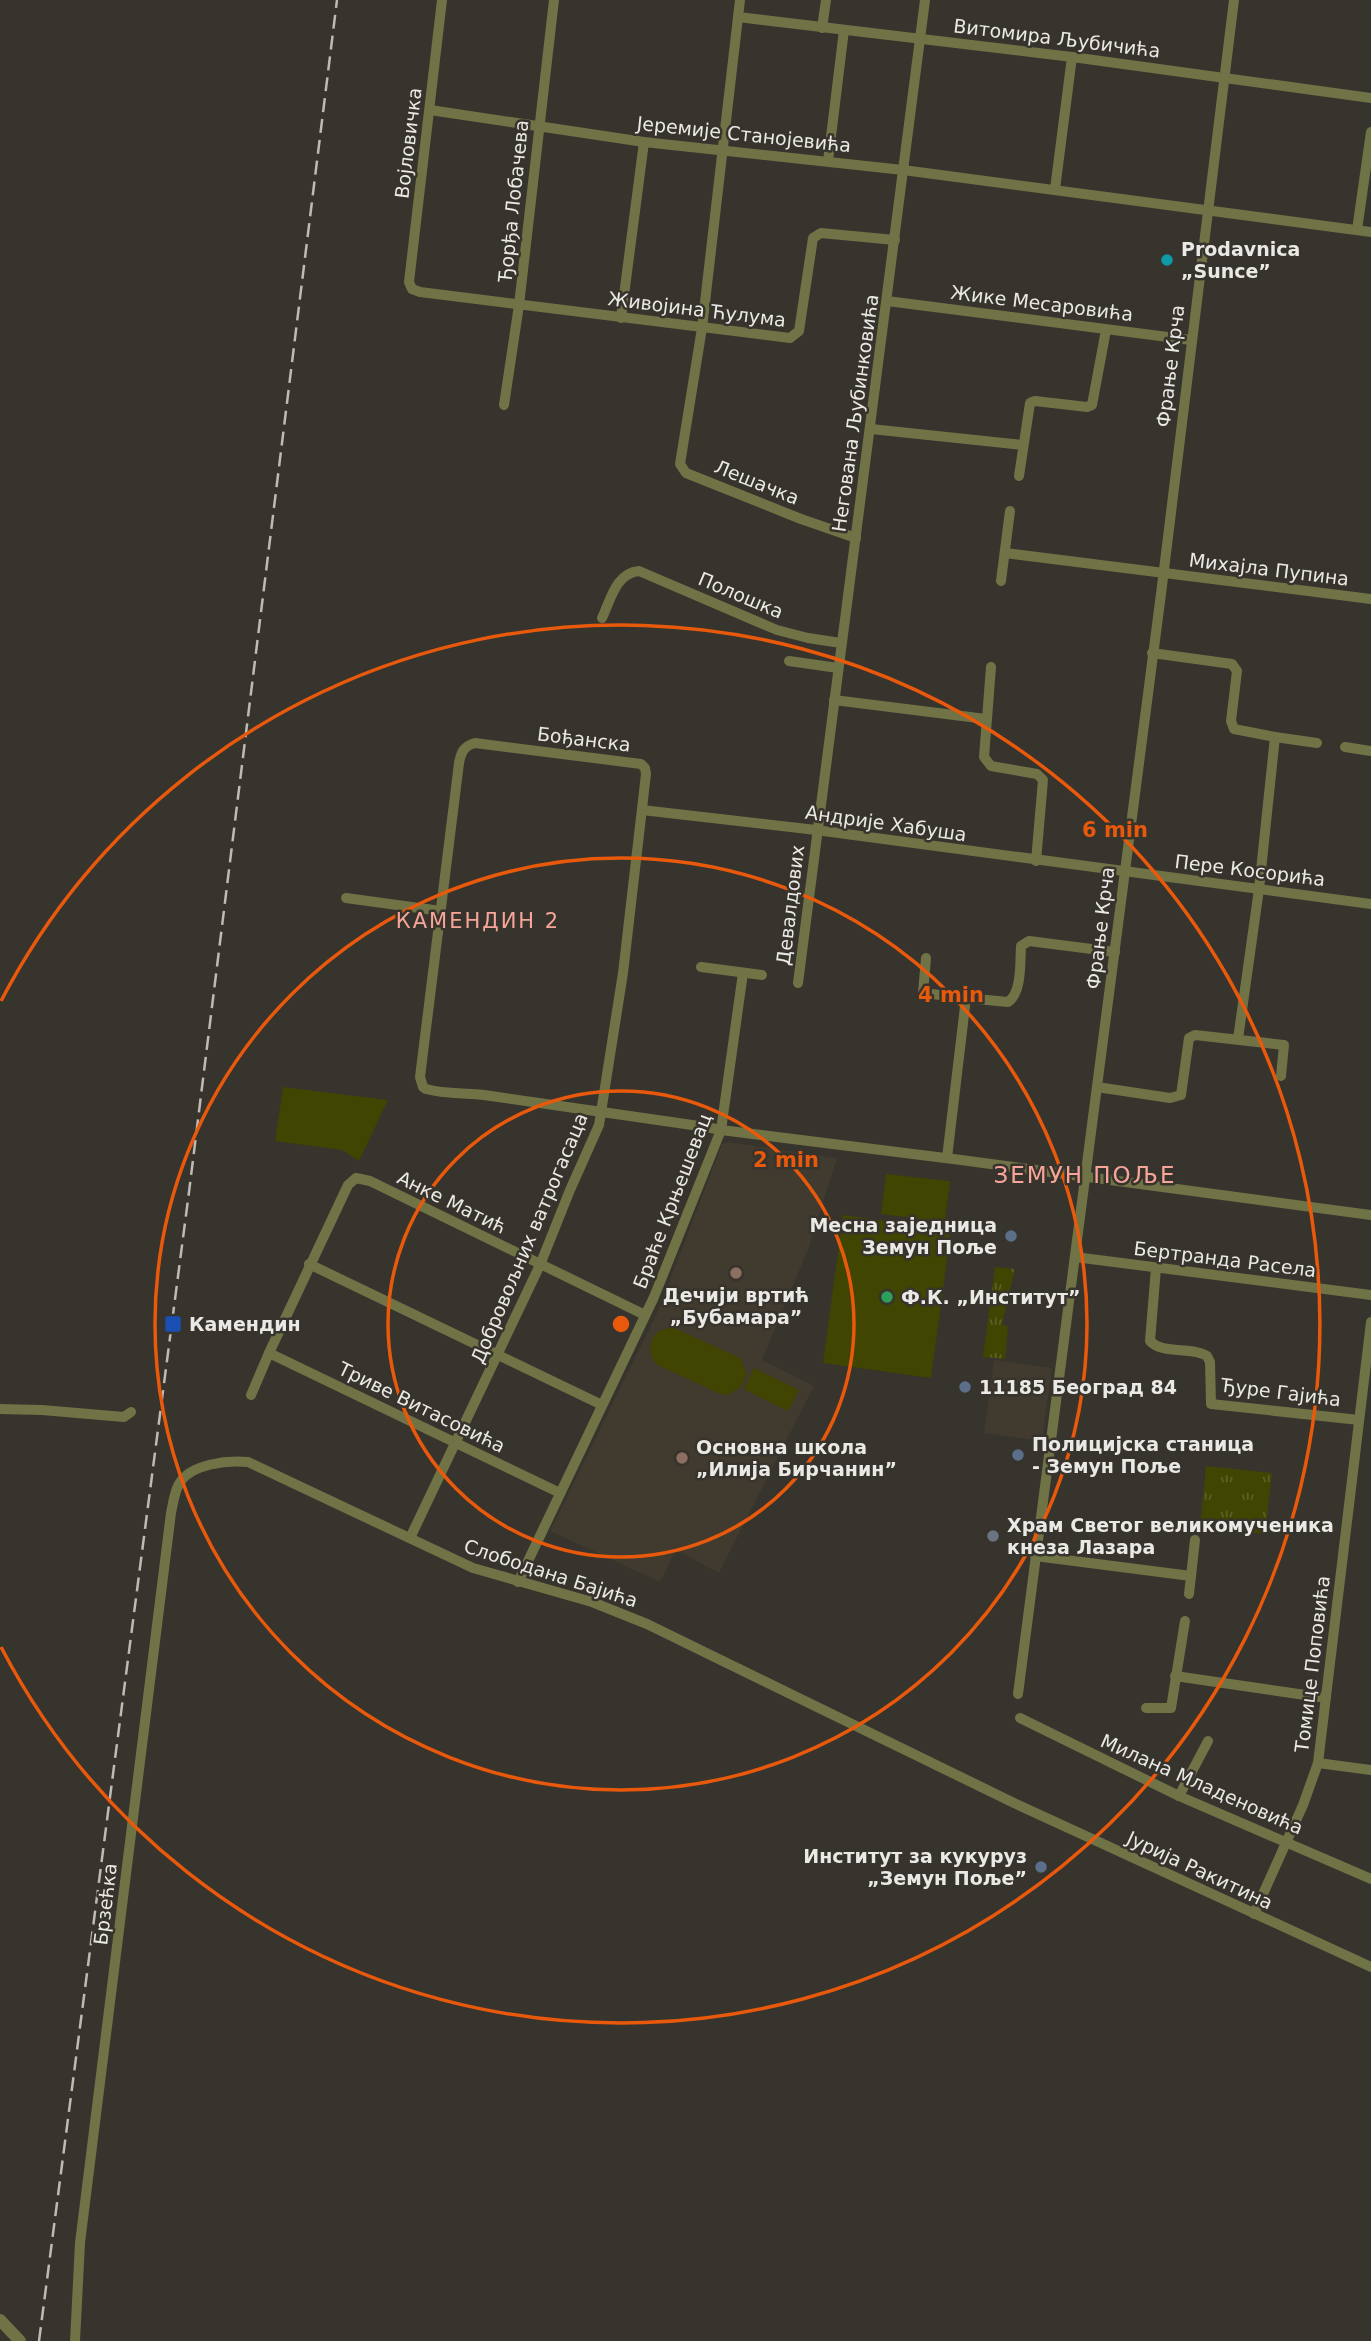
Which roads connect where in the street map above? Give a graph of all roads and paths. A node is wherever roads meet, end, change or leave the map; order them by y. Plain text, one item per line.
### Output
1 (442, 0) edge
2 (554, 0) edge
3 (740, 0) edge
4 (826, 0) edge
5 (925, 0) edge
6 (1234, 0) edge
7 (738, 17) junction
8 (822, 28) junction
9 (844, 30) junction
10 (920, 39) junction
11 (1072, 57) junction
12 (1225, 77) junction
13 (1371, 97) edge
14 (430, 110) junction
15 (539, 125) junction
16 (1371, 132) edge
17 (644, 142) junction
18 (724, 150) junction
19 (828, 161) junction
20 (903, 170) junction
21 (1055, 189) junction
22 (1208, 209) junction
23 (1357, 230) junction
24 (1371, 232) edge
25 (895, 240) junction
26 (412, 289) joint
27 (887, 300) junction
28 (519, 305) junction
29 (621, 318) junction
30 (702, 328) junction
31 (1106, 330) junction
32 (1191, 340) junction
33 (504, 405) dead end
34 (871, 429) junction
35 (1023, 445) junction
36 (1019, 476) dead end
37 (1010, 510) dead end
38 (856, 538) junction
39 (1005, 553) junction
40 (1163, 574) junction
41 (1001, 581) dead end
42 (1371, 599) edge
43 (602, 618) dead end
44 (841, 643) junction
45 (1152, 653) junction
46 (789, 662) dead end
47 (991, 667) dead end
48 (838, 668) junction
49 (834, 700) junction
50 (986, 719) junction
51 (1275, 737) junction
52 (1317, 743) dead end
53 (1345, 747) dead end
54 (1371, 751) edge
55 (642, 810) junction
56 (816, 830) junction
57 (1036, 861) junction
58 (1124, 872) junction
59 (1259, 889) junction
60 (346, 898) dead end
61 (1371, 904) edge
62 (440, 911) junction
63 (1115, 952) junction
64 (926, 958) dead end
65 (701, 967) dead end
66 (743, 973) junction
67 (762, 975) dead end
68 (798, 983) dead end
69 (966, 998) junction
70 (1238, 1040) junction
71 (1281, 1076) dead end
72 (1097, 1087) junction
73 (602, 1113) junction
74 (721, 1130) junction
75 (947, 1158) junction
76 (1086, 1177) junction
77 (1371, 1215) edge
78 (1075, 1257) junction
79 (309, 1264) junction
80 (540, 1265) junction
81 (1156, 1268) junction
82 (1371, 1296) edge
83 (645, 1315) junction
84 (1371, 1322) edge
85 (269, 1353) junction
86 (498, 1354) junction
87 (251, 1395) dead end
88 (602, 1405) junction
89 (0, 1409) edge
90 (131, 1412) dead end
91 (1359, 1420) junction
92 (455, 1443) junction
93 (186, 1476) joint
94 (560, 1493) junction
95 (410, 1538) junction
96 (1195, 1541) dead end
97 (1035, 1556) junction
98 (1191, 1576) junction
99 (518, 1581) junction
100 (1189, 1594) dead end
101 (1185, 1621) dead end
102 (1175, 1676) junction
103 (1017, 1694) dead end
104 (1326, 1698) junction
105 (1146, 1708) dead end
106 (1020, 1718) dead end
107 (1208, 1741) dead end
108 (1318, 1763) junction
109 (1371, 1770) edge
110 (1179, 1796) junction
111 (1014, 1803) joint
112 (1286, 1842) junction
113 (1371, 1879) edge
114 (1254, 1914) junction
115 (1371, 1967) edge
116 (0, 2320) edge
117 (20, 2341) edge
118 (75, 2341) edge

1 - 14 street, Војловичка
2 - 15 street, Ђорђа Лобачева
3 - 7 street
4 - 8 street
5 - 10 street, Негована Љубинковића
6 - 12 street, Фрање Крча
7 - 8 street, Витомира Љубичића
7 - 18 street
8 - 9 street, Витомира Љубичића
9 - 10 street, Витомира Љубичића
9 - 19 street
10 - 11 street, Витомира Љубичића
10 - 20 street, Негована Љубинковића
11 - 12 street, Витомира Љубичића
11 - 21 street
12 - 13 street, Витомира Љубичића
12 - 22 street, Фрање Крча
14 - 15 street, Јеремије Станојевића
14 - 26 street, Војловичка
15 - 17 street, Јеремије Станојевића
15 - 28 street, Ђорђа Лобачева
16 - 23 street
17 - 18 street, Јеремије Станојевића
17 - 29 street
18 - 19 street, Јеремије Станојевића
18 - 30 street
19 - 20 street, Јеремије Станојевића
20 - 21 street, Јеремије Станојевића
20 - 25 street, Негована Љубинковића
21 - 22 street, Јеремије Станојевића
22 - 23 street, Јеремије Станојевића
22 - 32 street, Фрање Крча
23 - 24 street, Јеремије Станојевића
25 - 27 street, Негована Љубинковића
25 - 30 street, Живојина Ћулума
26 - 28 street, Живојина Ћулума
27 - 31 street, Жике Месаровића
27 - 34 street, Негована Љубинковића
28 - 29 street, Живојина Ћулума
28 - 33 street, Ђорђа Лобачева
29 - 30 street, Живојина Ћулума
30 - 38 street, Лешачка
31 - 32 street, Жике Месаровића
31 - 35 street
32 - 40 street, Фрање Крча
34 - 35 street
34 - 38 street, Негована Љубинковића
35 - 36 street
37 - 39 street
38 - 44 street, Негована Љубинковића
39 - 40 street, Михајла Пупина
39 - 41 street
40 - 42 street, Михајла Пупина
40 - 45 street, Фрање Крча
43 - 44 street, Полошка
44 - 48 street, Негована Љубинковића
45 - 51 street
45 - 58 street, Фрање Крча
46 - 48 street
47 - 50 street
48 - 49 street, Негована Љубинковића
49 - 50 street
49 - 56 street, Негована Љубинковића
50 - 57 street
51 - 52 street
51 - 59 street
53 - 54 street
55 - 56 street, Андрије Хабуша
55 - 62 street, Бођанска
55 - 73 street, Добровољних ватрогасаца
56 - 57 street, Андрије Хабуша
56 - 68 street, Девалдових
57 - 58 street, Андрије Хабуша
58 - 59 street, Пере Косорића
58 - 63 street, Фрање Крча
59 - 61 street, Пере Косорића
59 - 70 street
60 - 62 street
62 - 73 street
63 - 69 street
63 - 72 street, Фрање Крча
64 - 69 street
65 - 66 street
66 - 67 street
66 - 74 street, Браће Крњешевац
69 - 75 street
70 - 71 street
70 - 72 street
72 - 76 street, Фрање Крча
73 - 74 street
73 - 80 street, Добровољних ватрогасаца
74 - 75 street
74 - 83 street, Браће Крњешевац
75 - 76 street
76 - 77 street
76 - 78 street, Фрање Крча
78 - 81 street, Бертранда Расела
78 - 97 street, Фрање Крча
79 - 80 street, Анке Матић
79 - 85 street
79 - 86 street
80 - 83 street, Анке Матић
80 - 86 street, Добровољних ватрогасаца
81 - 82 street, Бертранда Расела
81 - 91 street, Ђуре Гајића
83 - 88 street, Браће Крњешевац
84 - 91 street, Томице Поповића
85 - 87 street
85 - 92 street, Триве Витасовића
86 - 88 street
86 - 92 street, Добровољних ватрогасаца
88 - 94 street, Браће Крњешевац
89 - 90 street
91 - 104 street, Томице Поповића
92 - 94 street, Триве Витасовића
92 - 95 street, Добровољних ватрогасаца
93 - 95 street, Слободана Бајића
93 - 118 street, Брзећка
94 - 99 street, Браће Крњешевац
95 - 99 street, Слободана Бајића
96 - 98 street
97 - 98 street
97 - 103 street, Фрање Крча
98 - 100 street
99 - 111 street, Слободана Бајића
101 - 102 street
102 - 104 street
102 - 105 street
104 - 108 street, Томице Поповића
106 - 110 street, Милана Младеновића
107 - 110 street
108 - 109 street
108 - 112 street, Томице Поповића
110 - 112 street, Милана Младеновића
111 - 114 street, Јурија Ракитина
112 - 113 street, Милана Младеновића
112 - 114 street, Томице Поповића
114 - 115 street, Јурија Ракитина
116 - 117 street

